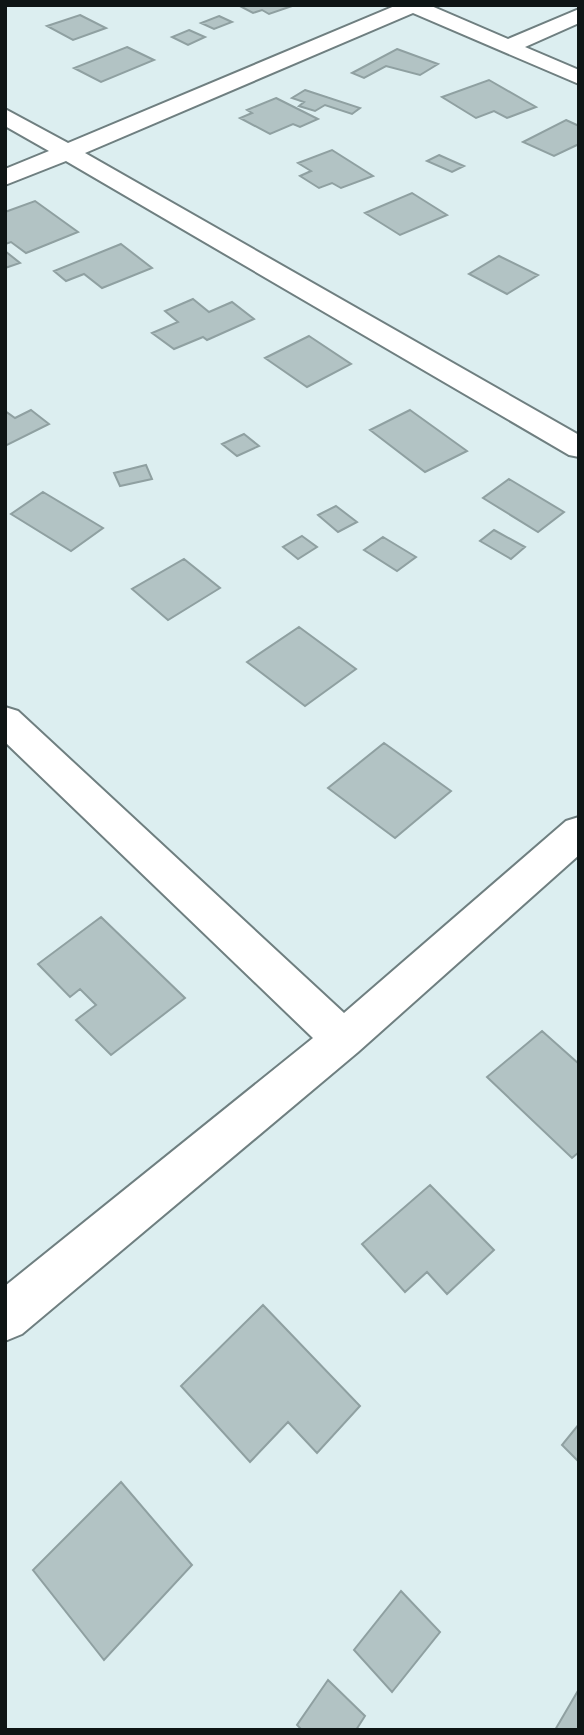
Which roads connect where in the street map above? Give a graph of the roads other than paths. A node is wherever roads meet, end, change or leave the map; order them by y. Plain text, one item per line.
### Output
1 (413, 6) edge
2 (579, 15) edge
3 (508, 47) junction
4 (579, 78) edge
5 (5, 116) edge
6 (67, 152) junction
7 (5, 178) edge
8 (579, 448) edge
9 (5, 720) edge
10 (579, 832) edge
11 (343, 1039) junction
12 (5, 1317) edge

1 - 3 street
1 - 6 street
2 - 3 street
3 - 4 street
5 - 6 street
6 - 7 street
6 - 8 street
9 - 11 street
10 - 11 street
11 - 12 street

